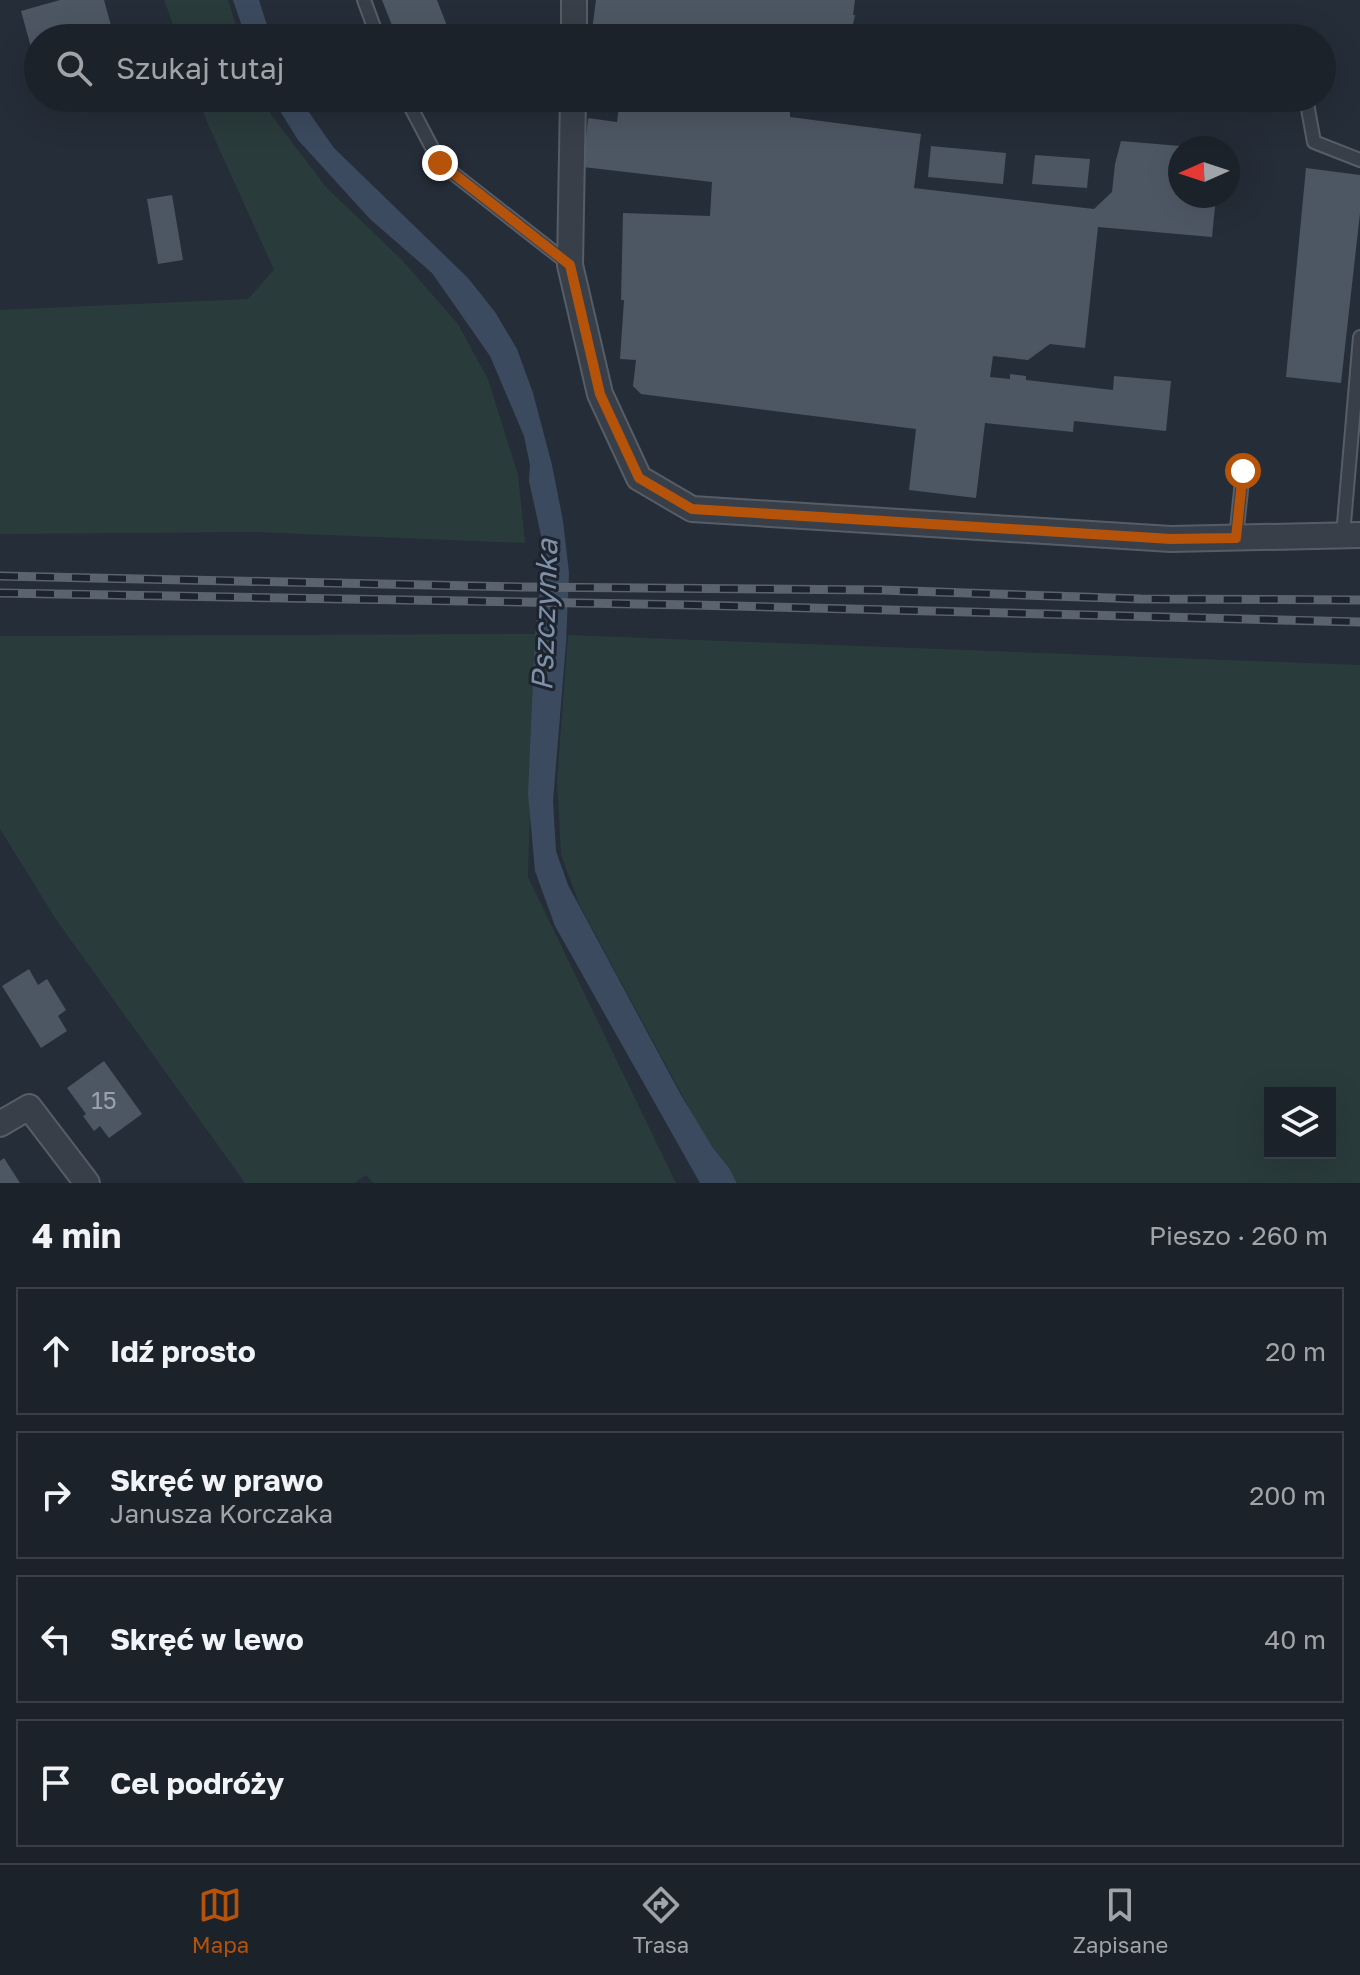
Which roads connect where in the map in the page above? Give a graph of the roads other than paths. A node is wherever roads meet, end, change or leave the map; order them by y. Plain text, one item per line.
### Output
1 (364, 0) edge
2 (574, 0) edge
3 (373, 24) edge
4 (574, 24) edge
5 (413, 112) edge
6 (573, 112) edge
7 (1309, 112) edge
8 (1360, 160) edge
9 (570, 265) junction
10 (1360, 337) edge
11 (1243, 471) dead end
12 (1352, 535) edge
13 (1236, 538) junction
14 (0, 1124) edge
15 (87, 1183) edge

1 - 3 lane
2 - 4 street
5 - 9 lane
6 - 9 street
7 - 8 lane
9 - 13 street
10 - 12 lane
11 - 13 lane
12 - 13 street
14 - 15 street

